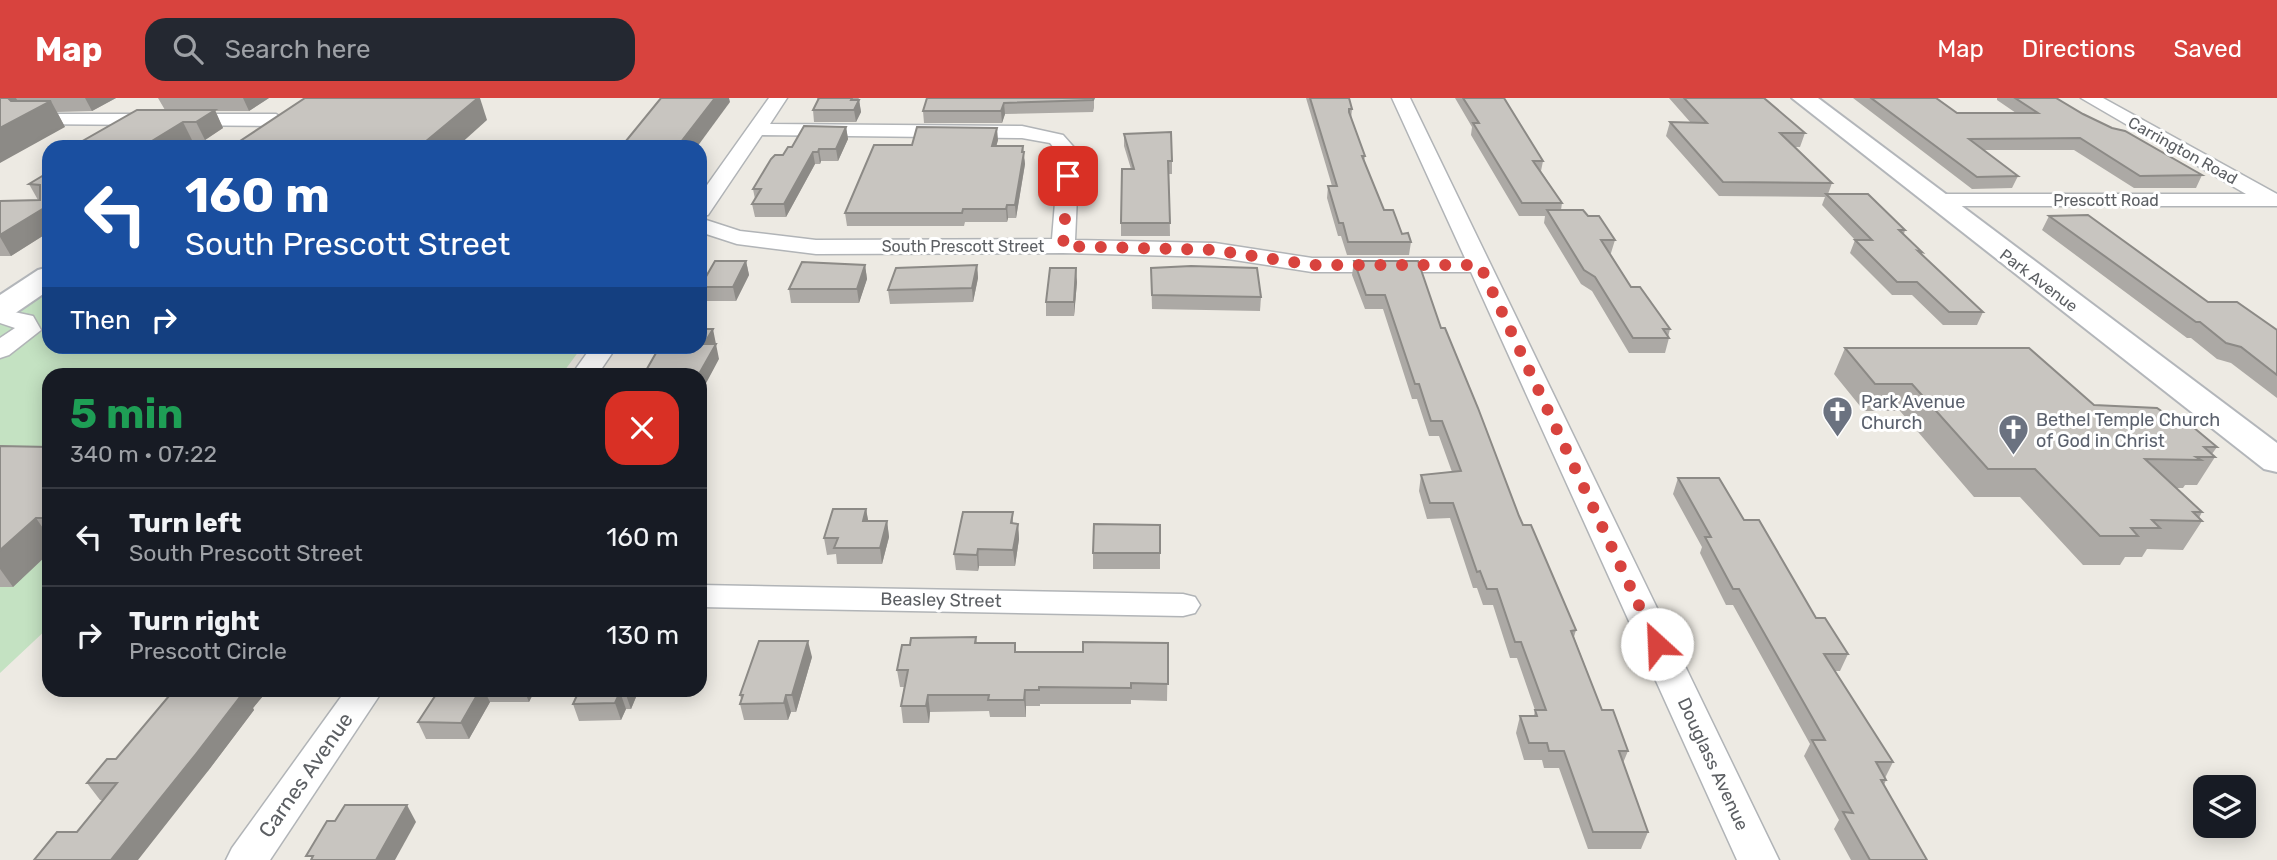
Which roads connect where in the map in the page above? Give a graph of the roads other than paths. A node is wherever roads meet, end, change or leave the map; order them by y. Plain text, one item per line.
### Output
1 (778, 98) edge
2 (1401, 98) edge
3 (1803, 98) edge
4 (2090, 98) edge
5 (63, 103) dead end
6 (217, 104) dead end
7 (285, 114) joint
8 (190, 120) junction
9 (757, 129) junction
10 (247, 140) edge
11 (707, 200) edge
12 (1934, 200) junction
13 (2276, 201) edge
14 (707, 227) edge
15 (1063, 246) junction
16 (1480, 265) junction
17 (42, 281) edge
18 (0, 309) edge
19 (0, 316) edge
20 (0, 350) edge
21 (2277, 461) edge
22 (707, 596) edge
23 (1183, 605) dead end
24 (360, 697) edge
25 (247, 860) edge
26 (1758, 860) edge

1 - 9 street
2 - 16 street, Douglass Avenue
3 - 12 main road, Park Avenue
4 - 13 street, Carrington Road
5 - 8 street
6 - 8 street
7 - 8 street
7 - 10 main road
9 - 11 street
9 - 15 street
12 - 13 street, Prescott Road
12 - 21 main road, Park Avenue
14 - 15 street, South Prescott Street
15 - 16 street, South Prescott Street
16 - 26 street, Douglass Avenue
17 - 18 main road
19 - 20 street
22 - 23 street, Beasley Street
24 - 25 street, Carnes Avenue

